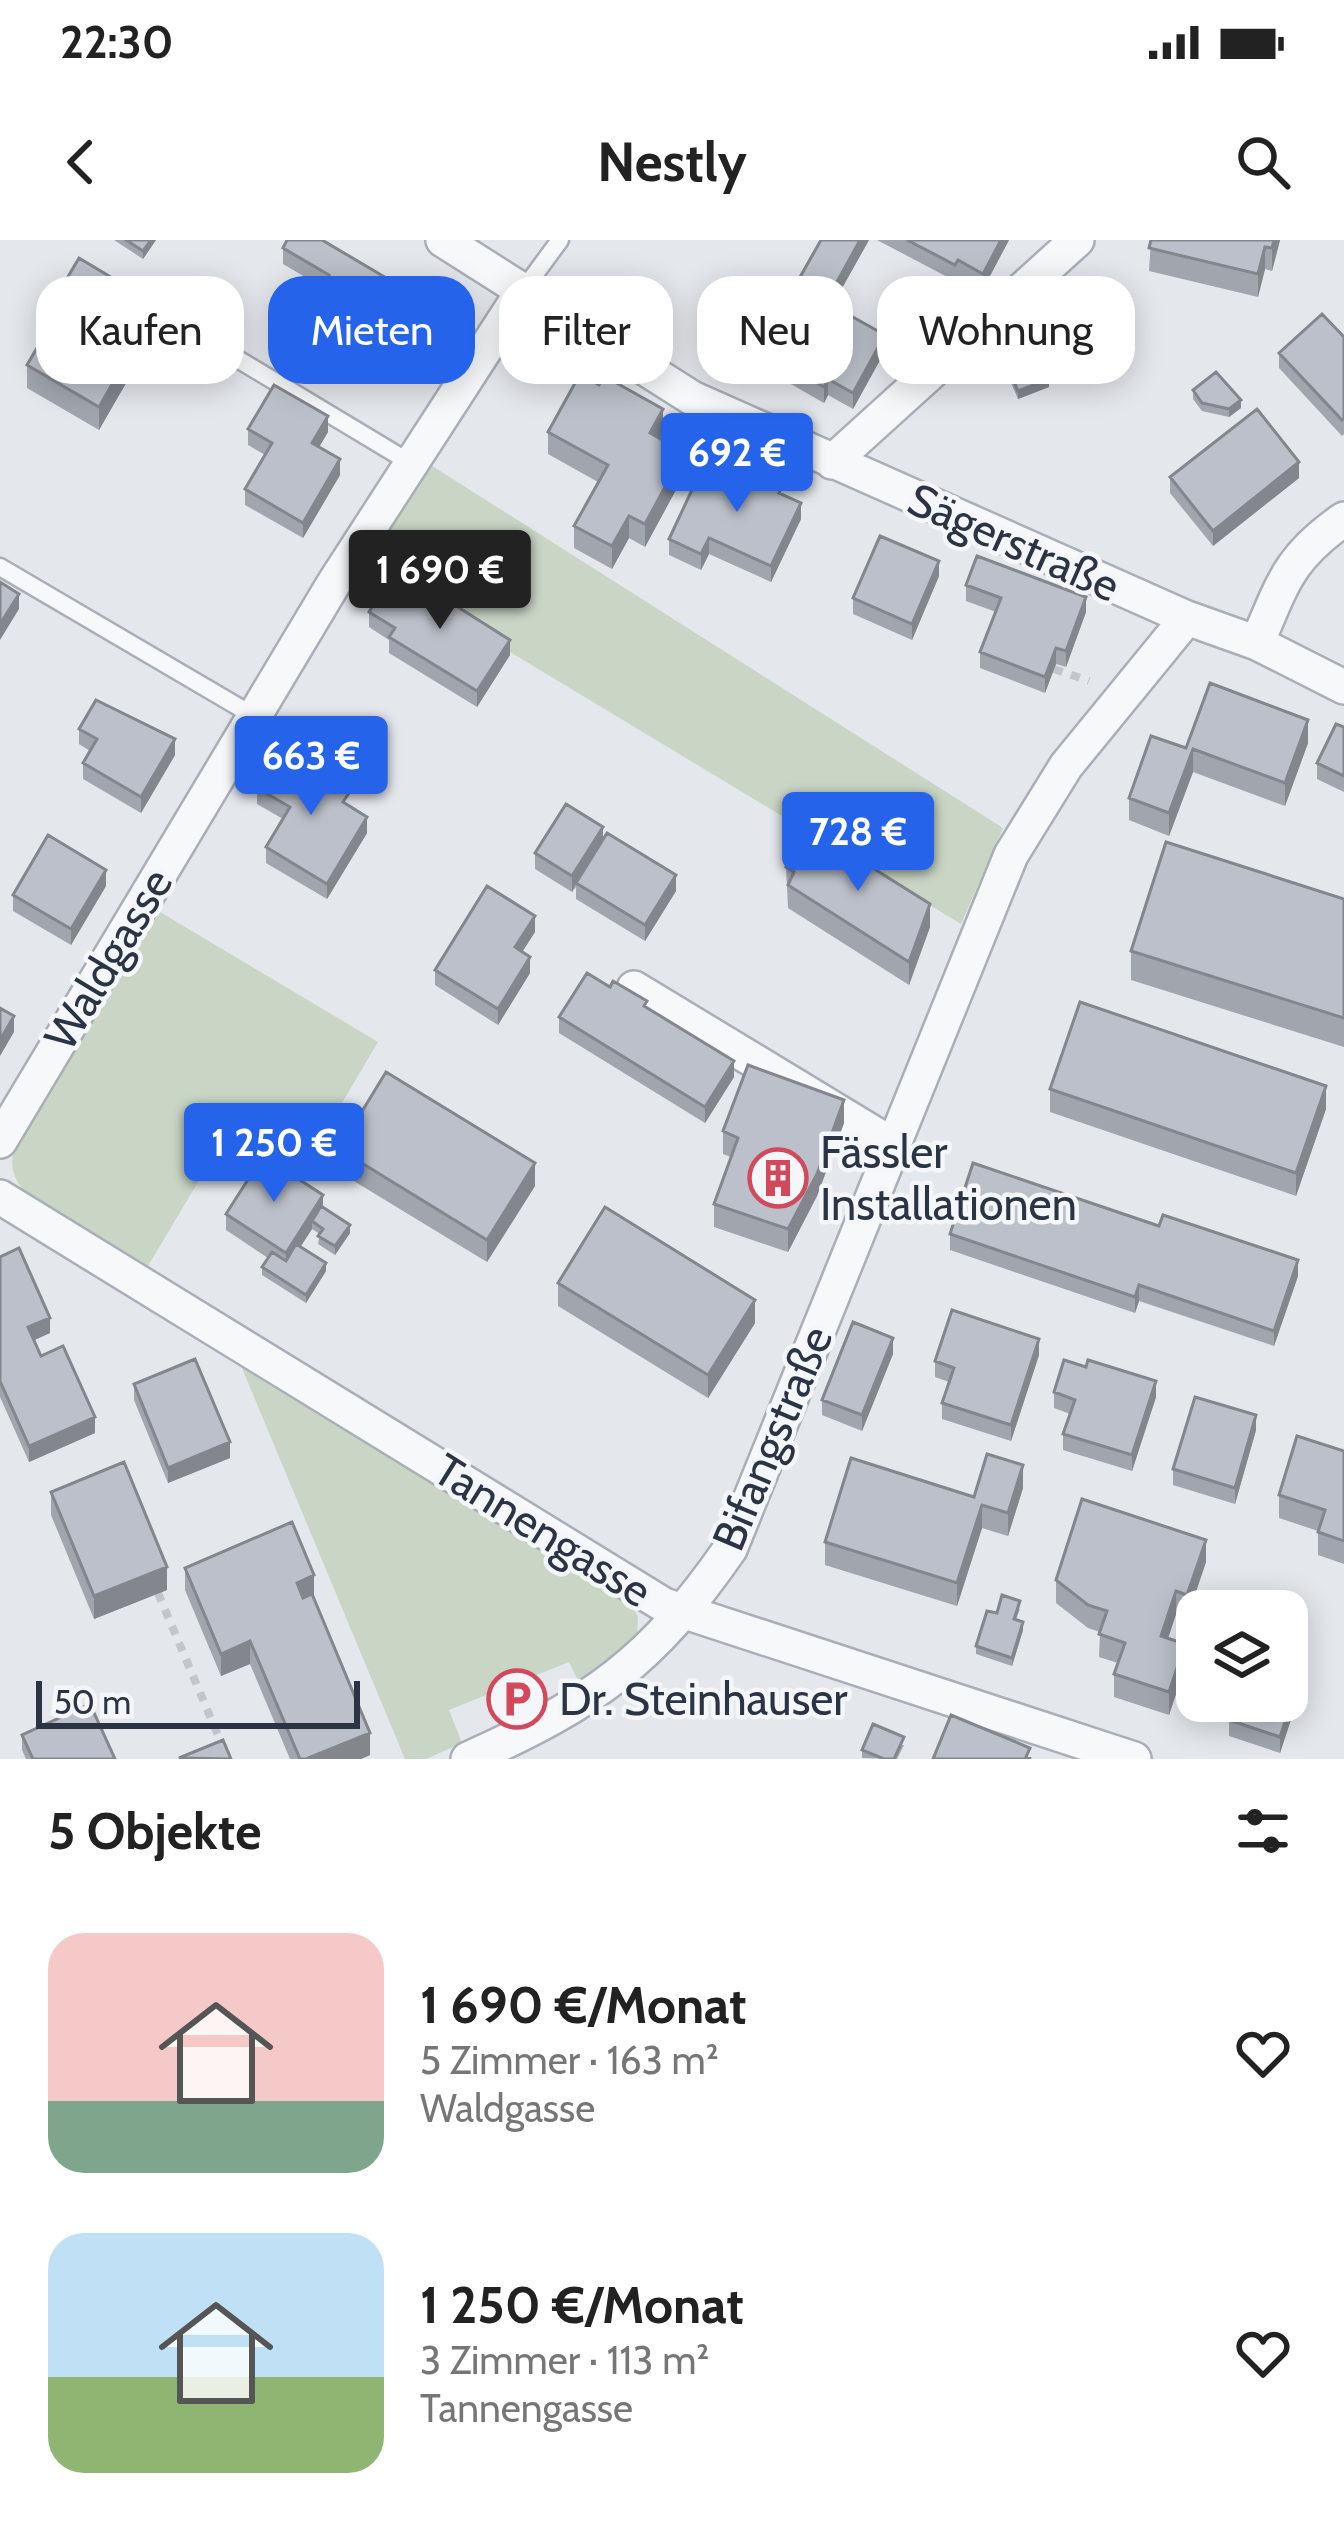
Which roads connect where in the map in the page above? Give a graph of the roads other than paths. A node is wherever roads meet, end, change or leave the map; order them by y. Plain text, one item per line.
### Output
1 (443, 240) edge
2 (560, 240) edge
3 (1077, 240) edge
4 (534, 276) edge
5 (499, 279) edge
6 (499, 327) edge
7 (244, 363) edge
8 (669, 384) edge
9 (409, 462) junction
10 (832, 462) junction
11 (1344, 519) edge
12 (0, 567) edge
13 (1186, 618) junction
14 (1257, 643) junction
15 (1344, 687) edge
16 (254, 716) junction
17 (634, 988) edge
18 (0, 1141) edge
19 (893, 1145) junction
20 (0, 1197) edge
21 (685, 1614) junction
22 (467, 1759) edge
23 (1134, 1759) edge

1 - 5 street, Sägerstraße
2 - 4 lane
3 - 10 street
6 - 9 street, Waldgasse
7 - 9 lane
8 - 10 street, Sägerstraße
9 - 16 street, Waldgasse
10 - 13 street, Sägerstraße
11 - 14 street
12 - 16 lane
13 - 14 street, Sägerstraße
13 - 19 street, Bifangstraße
14 - 15 street, Sägerstraße
16 - 18 street, Waldgasse
17 - 19 street
19 - 21 street, Bifangstraße
20 - 21 street, Tannengasse
21 - 22 street, Bifangstraße
21 - 23 street, Tannengasse

